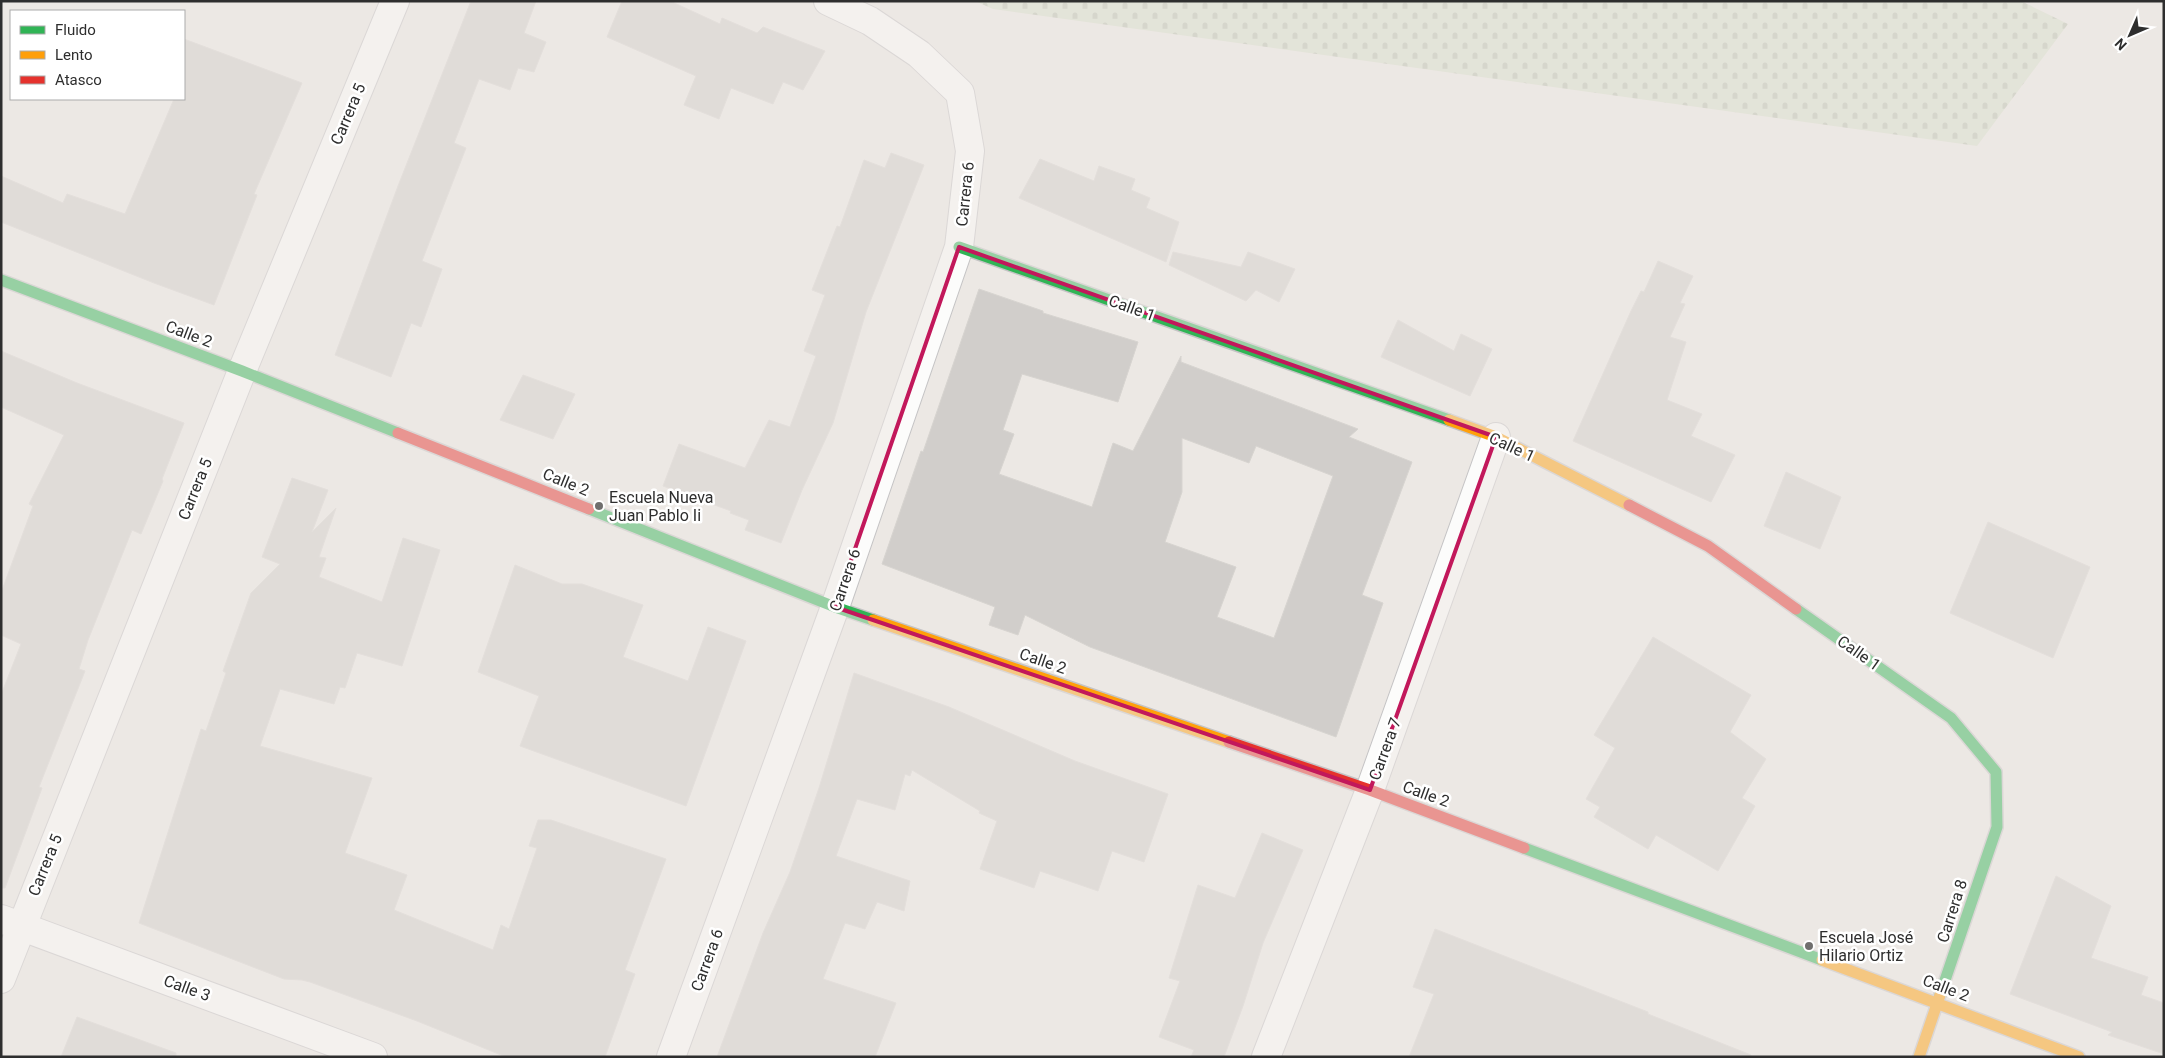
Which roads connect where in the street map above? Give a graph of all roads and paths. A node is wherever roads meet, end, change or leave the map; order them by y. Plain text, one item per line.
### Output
1 (395, 1) edge
2 (828, 1) edge
3 (959, 247) junction
4 (1, 280) edge
5 (242, 371) junction
6 (1496, 438) junction
7 (836, 607) junction
8 (1996, 772) joint
9 (1370, 790) junction
10 (11, 923) edge
11 (1, 979) edge
12 (1938, 1002) junction
13 (372, 1057) edge
14 (671, 1057) edge
15 (1266, 1057) edge
16 (1919, 1057) edge
17 (2079, 1057) edge

1 - 5 street, Carrera 5
2 - 3 street, Carrera 6
3 - 6 street, Calle 1
3 - 7 street, Carrera 6
4 - 5 street, Calle 2
5 - 7 street, Calle 2
5 - 10 street, Carrera 5
6 - 8 street, Calle 1
6 - 9 street, Carrera 7
7 - 9 street, Calle 2
7 - 14 street, Carrera 6
8 - 12 street, Carrera 8
9 - 12 street, Calle 2
9 - 15 street, Carrera 7
10 - 11 street, Carrera 5
10 - 13 street, Calle 3
12 - 16 street, Carrera 8
12 - 17 street, Calle 2

